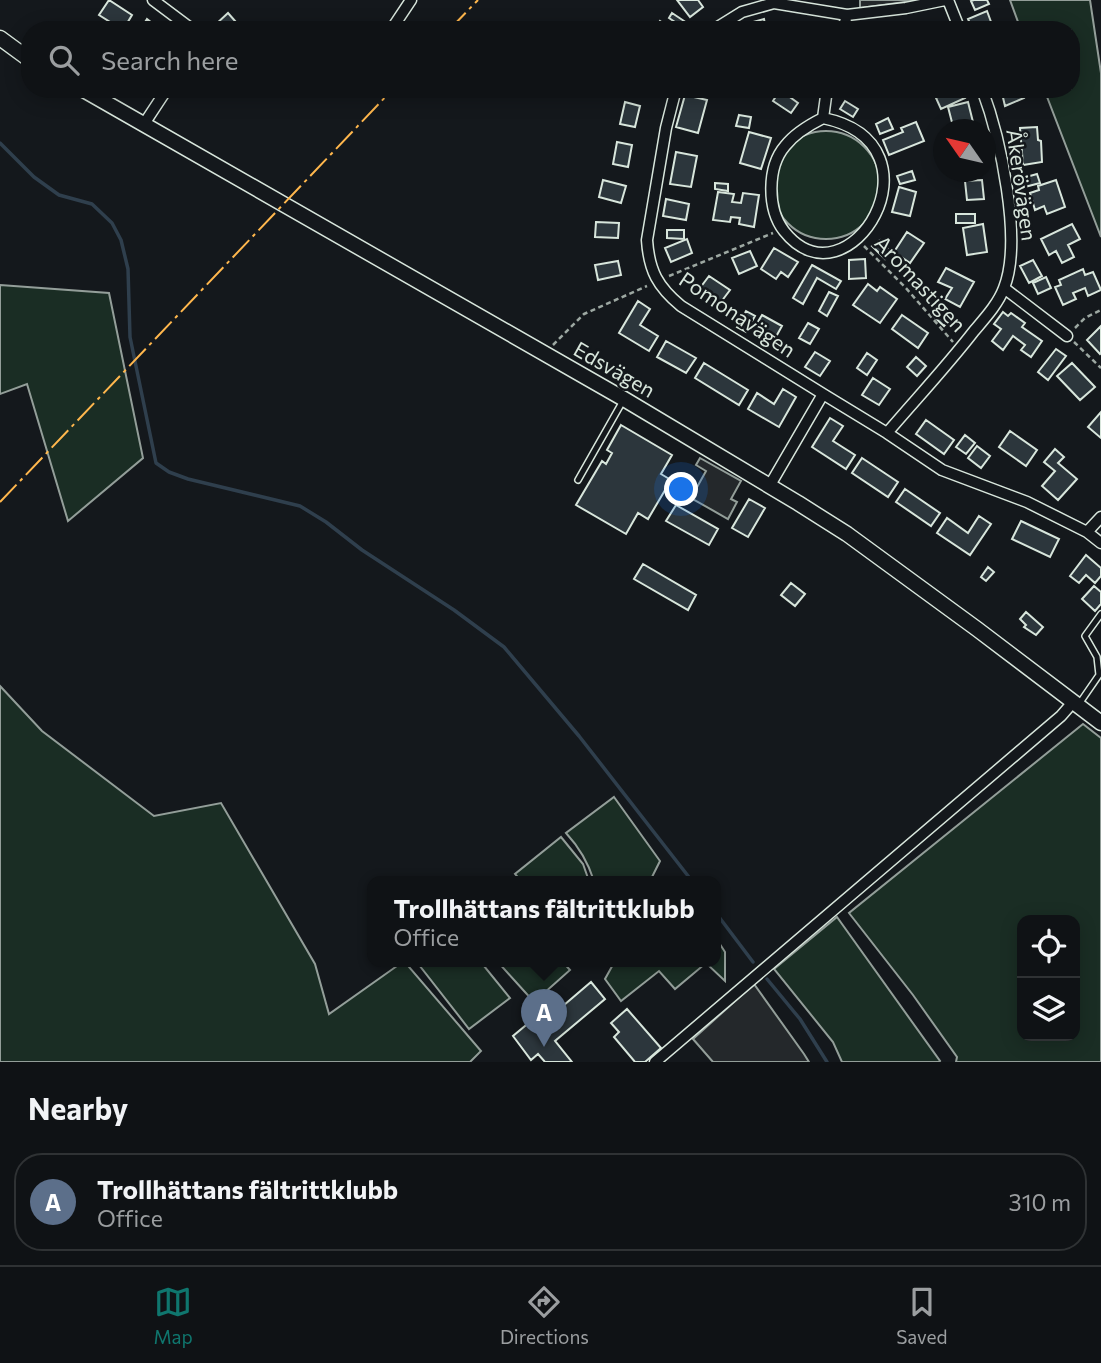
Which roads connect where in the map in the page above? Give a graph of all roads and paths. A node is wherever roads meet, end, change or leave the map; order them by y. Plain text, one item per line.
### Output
1 (153, 0) edge
2 (411, 0) edge
3 (946, 0) edge
4 (774, 1) edge
5 (847, 15) junction
6 (181, 21) edge
7 (397, 21) edge
8 (728, 21) edge
9 (845, 21) edge
10 (956, 21) edge
11 (0, 38) edge
12 (21, 53) edge
13 (98, 98) edge
14 (161, 98) edge
15 (674, 98) edge
16 (826, 98) edge
17 (985, 98) edge
18 (823, 117) junction
19 (144, 124) junction
20 (782, 229) junction
21 (857, 239) junction
22 (658, 281) junction
23 (1004, 288) junction
24 (1101, 310) edge
25 (1067, 335) junction
26 (960, 350) junction
27 (544, 354) junction
28 (1101, 368) edge
29 (823, 394) junction
30 (624, 399) junction
31 (887, 432) junction
32 (578, 480) dead end
33 (770, 485) junction
34 (1101, 517) edge
35 (1087, 532) junction
36 (1101, 543) edge
37 (1101, 614) edge
38 (1076, 703) junction
39 (1101, 722) edge
40 (655, 1062) edge

1 - 6 street
2 - 7 street
3 - 5 street
3 - 10 street
4 - 5 street
4 - 8 street
5 - 9 street
11 - 12 street
13 - 19 street, Edsvägen
14 - 19 street
15 - 22 street, Pomonavägen
16 - 18 street
17 - 23 street, Åkerövägen
18 - 20 street
18 - 21 street
19 - 27 street, Edsvägen
20 - 21 street
20 - 22 path
21 - 26 path, Aromastigen
22 - 27 path
22 - 29 street, Pomonavägen
23 - 25 street
23 - 26 street, Åkerövägen
24 - 25 path
25 - 28 path
26 - 31 street, Åkerövägen
27 - 30 street, Edsvägen
29 - 31 street, Pomonavägen
29 - 33 street
30 - 32 lane
30 - 33 street, Edsvägen
31 - 35 street, Pomonavägen
33 - 38 street, Edsvägen
34 - 35 street
35 - 36 street, Pomonavägen
37 - 38 lane
38 - 39 street, Edsvägen
38 - 40 street

